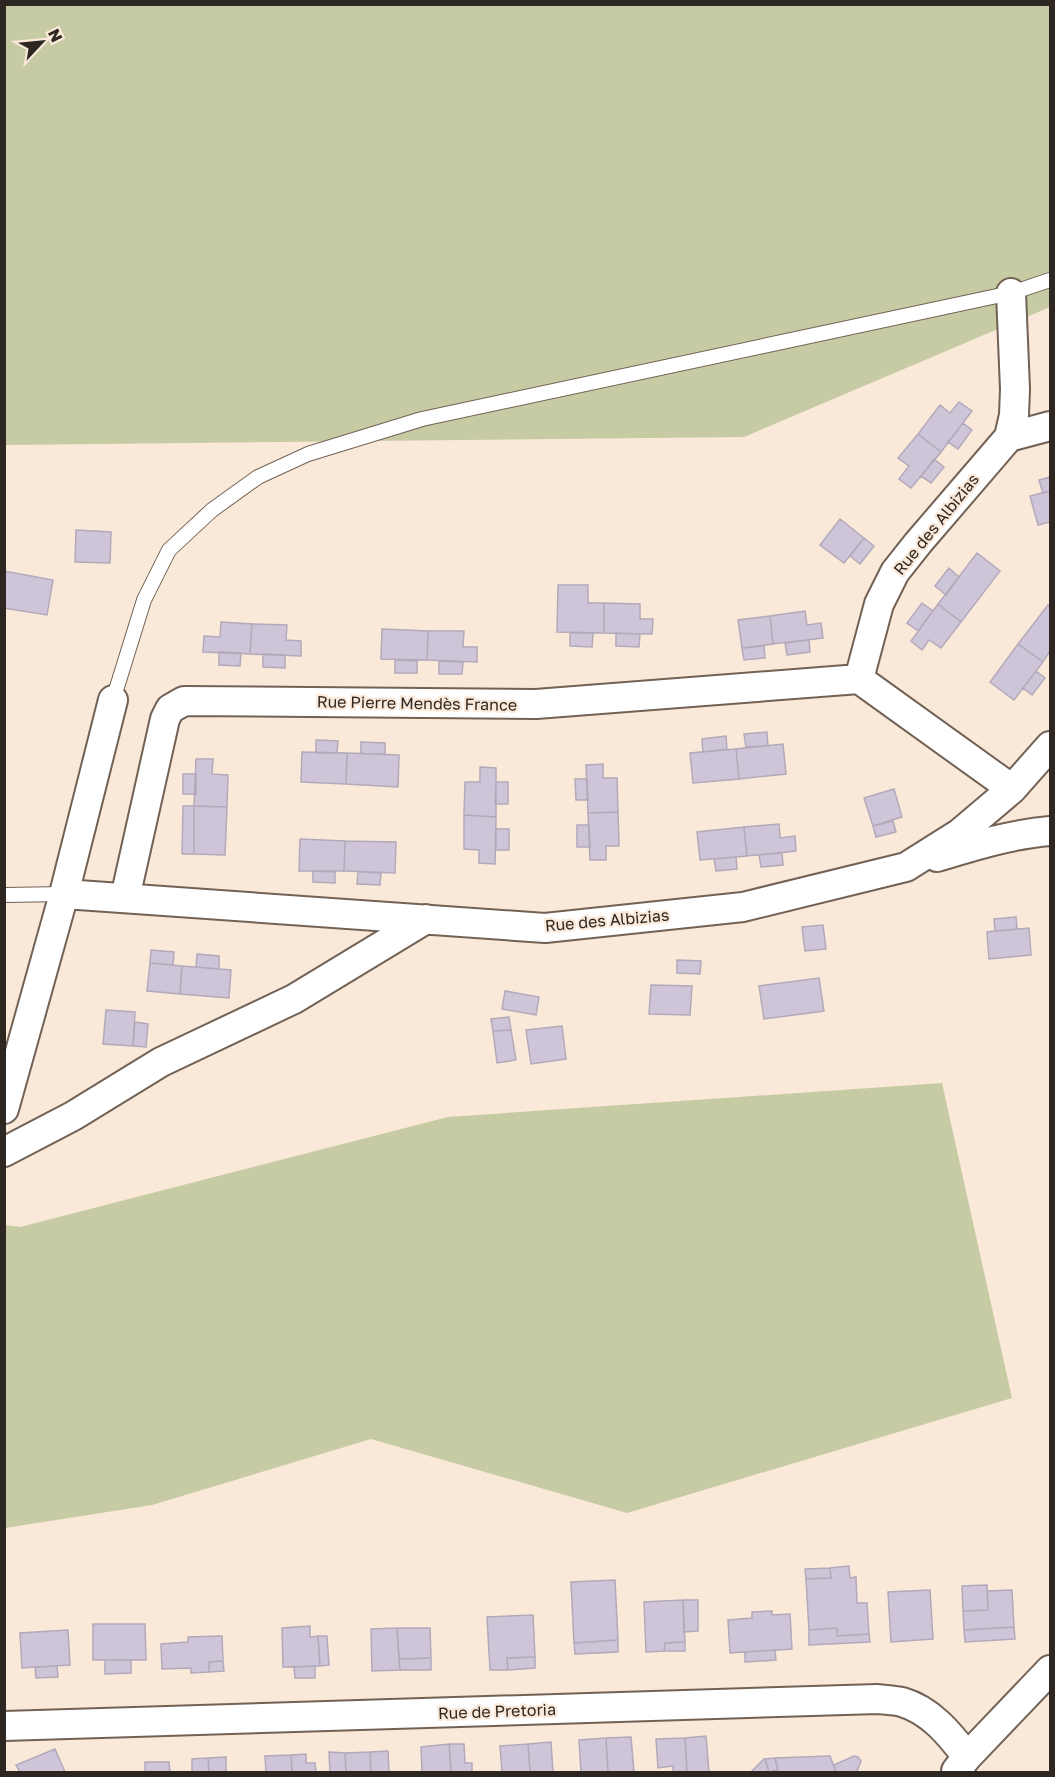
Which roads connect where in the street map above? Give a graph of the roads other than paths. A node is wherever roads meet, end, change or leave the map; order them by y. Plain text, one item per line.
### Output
1 (1050, 280) edge
2 (1011, 293) junction
3 (1050, 426) edge
4 (1009, 437) junction
5 (859, 680) junction
6 (113, 700) joint
7 (1046, 763) edge
8 (1012, 789) junction
9 (1050, 831) edge
10 (906, 867) junction
11 (64, 894) junction
12 (4, 895) edge
13 (125, 898) junction
14 (426, 919) junction
15 (4, 1109) edge
16 (4, 1152) edge
17 (1050, 1670) edge
18 (4, 1726) edge
19 (961, 1765) edge

1 - 2 lane
2 - 4 street
2 - 6 lane
3 - 4 street
4 - 5 street, Rue des Albizias
5 - 8 street
5 - 13 street, Rue Pierre Mendès France
6 - 11 street
7 - 8 street, Rue des Albizias
8 - 10 street, Rue des Albizias
9 - 10 street
10 - 14 street, Rue des Albizias
11 - 12 lane
11 - 13 street, Rue des Albizias
11 - 15 street
13 - 14 street, Rue des Albizias
14 - 16 street
17 - 19 street
18 - 19 street, Rue de Pretoria

